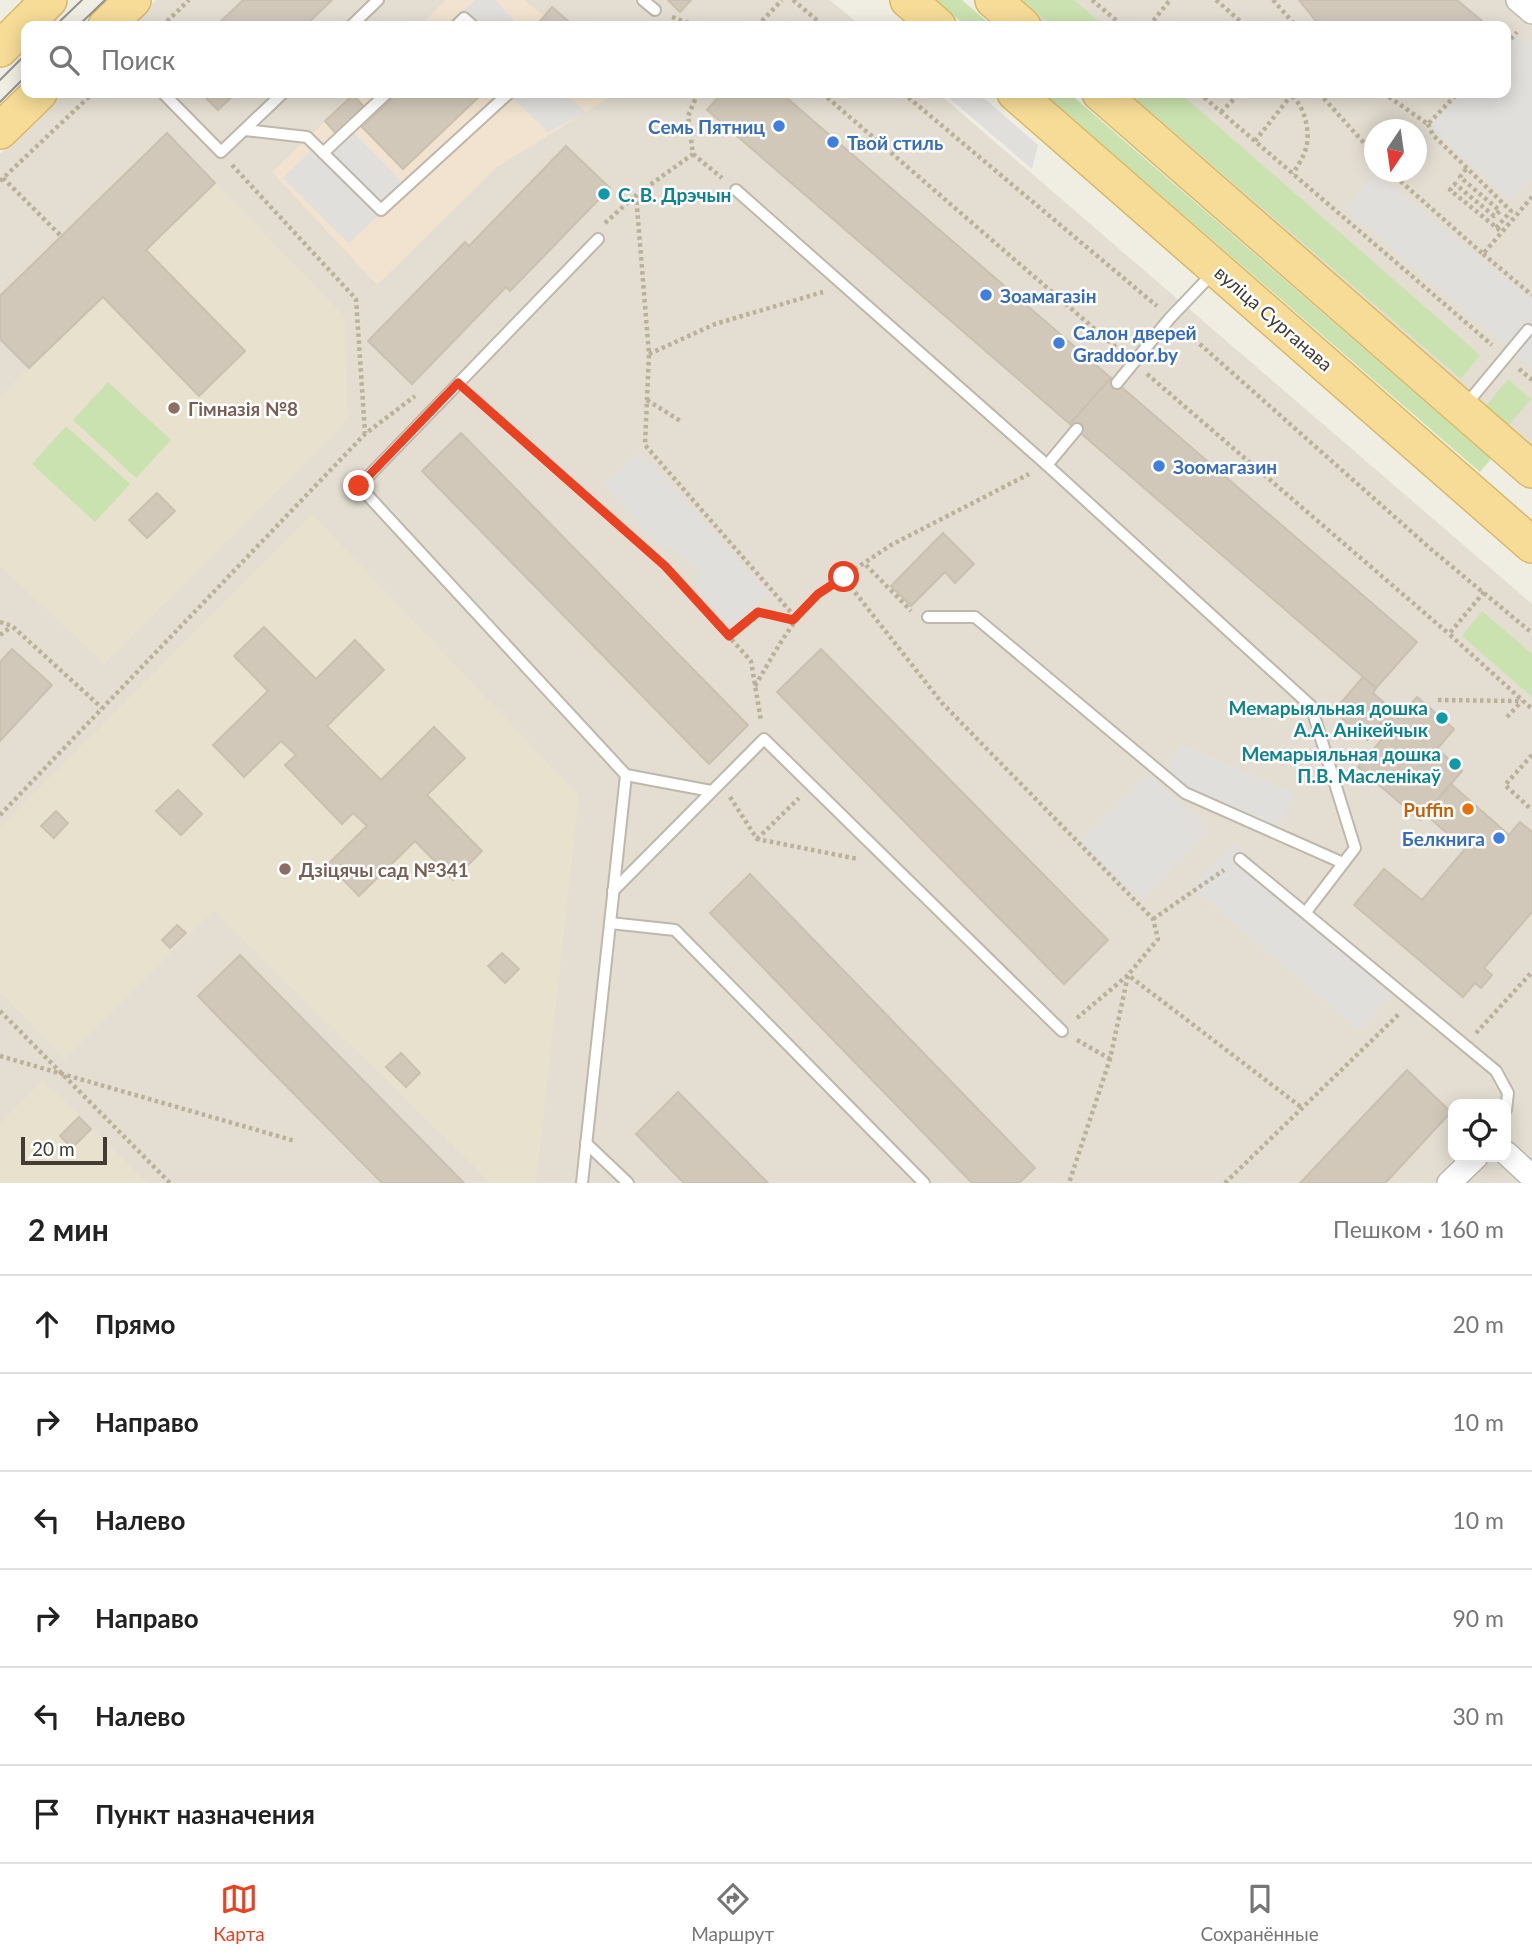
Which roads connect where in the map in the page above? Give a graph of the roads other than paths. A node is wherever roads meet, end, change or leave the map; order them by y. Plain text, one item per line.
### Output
1 (49, 0) edge
2 (133, 0) edge
3 (378, 0) edge
4 (643, 0) edge
5 (908, 0) edge
6 (993, 0) edge
7 (1518, 0) edge
8 (655, 10) road end
9 (1532, 12) edge
10 (26, 21) edge
11 (111, 21) edge
12 (356, 21) edge
13 (932, 21) edge
14 (1017, 21) edge
15 (21, 26) edge
16 (1, 44) edge
17 (34, 98) edge
18 (168, 98) edge
19 (278, 98) edge
20 (382, 98) edge
21 (504, 98) edge
22 (1021, 98) edge
23 (1106, 98) edge
24 (245, 130) junction
25 (0, 131) edge
26 (323, 153) junction
27 (736, 190) road end
28 (598, 239) dead end
29 (1218, 268) junction
30 (1528, 330) dead end
31 (1117, 383) dead end
32 (1462, 409) junction
33 (1076, 429) dead end
34 (1047, 465) junction
35 (1532, 470) edge
36 (1532, 545) edge
37 (928, 617) road end
38 (626, 775) junction
39 (710, 791) junction
40 (1240, 859) road end
41 (1343, 863) junction
42 (613, 891) junction
43 (1306, 912) junction
44 (610, 923) junction
45 (1062, 1031) road end
46 (1507, 1099) edge
47 (586, 1143) junction
48 (1511, 1158) edge
49 (1471, 1162) edge
50 (1532, 1177) edge
51 (582, 1183) edge
52 (628, 1183) edge
53 (924, 1183) edge
54 (1449, 1183) edge

1 - 10 main road
2 - 11 main road
3 - 12 lane
4 - 8 lane
5 - 13 main road
6 - 14 main road
7 - 9 street
15 - 16 main road
17 - 25 main road
18 - 24 lane
19 - 24 lane
20 - 26 lane
21 - 26 lane
22 - 29 main road, вуліца Сурганава
23 - 32 main road
24 - 26 lane
27 - 34 lane
28 - 38 lane
29 - 31 lane
29 - 36 main road, вуліца Сурганава
30 - 32 lane
32 - 35 main road
33 - 34 lane
34 - 41 lane
37 - 41 lane
38 - 39 lane
38 - 42 lane
39 - 42 lane
39 - 45 lane
40 - 43 lane
41 - 43 lane
42 - 44 lane
43 - 46 lane
44 - 47 lane
44 - 53 lane
47 - 51 lane
47 - 52 lane
48 - 50 street
49 - 54 street

